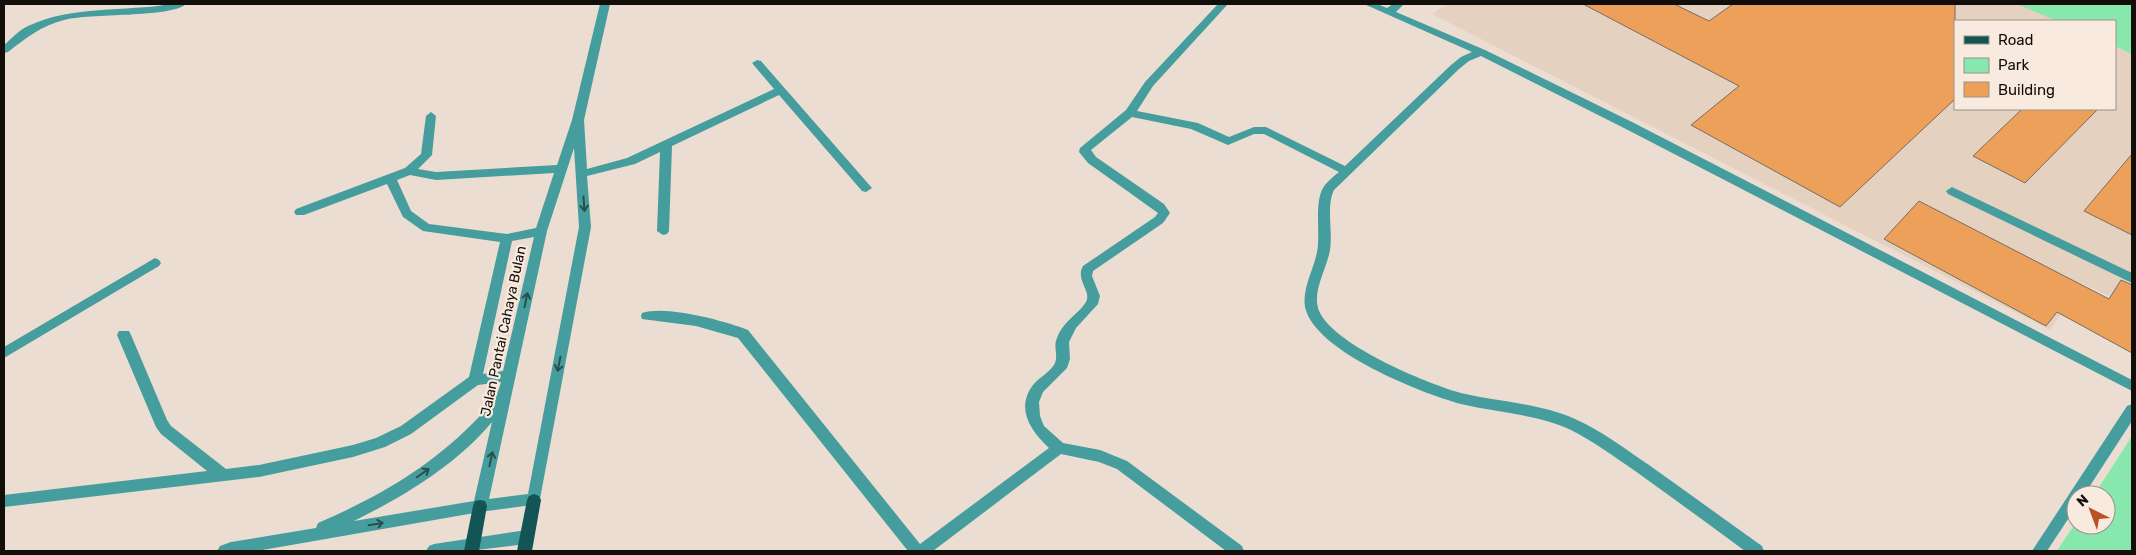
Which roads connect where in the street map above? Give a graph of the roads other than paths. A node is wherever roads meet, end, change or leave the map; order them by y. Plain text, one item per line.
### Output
1 (181, 4) edge
2 (605, 4) edge
3 (1222, 4) edge
4 (1368, 4) edge
5 (1398, 4) edge
6 (1389, 12) junction
7 (4, 50) edge
8 (1482, 52) junction
9 (757, 63) dead end
10 (781, 90) junction
11 (1130, 113) junction
12 (431, 116) dead end
13 (578, 120) junction
14 (666, 145) junction
15 (562, 169) junction
16 (1346, 170) junction
17 (408, 171) junction
18 (581, 174) junction
19 (390, 178) junction
20 (866, 188) dead end
21 (1952, 191) dead end
22 (300, 212) dead end
23 (541, 231) junction
24 (663, 231) dead end
25 (507, 238) junction
26 (155, 263) dead end
27 (2132, 278) edge
28 (647, 316) dead end
29 (124, 334) dead end
30 (4, 353) edge
31 (510, 376) junction
32 (475, 380) junction
33 (2132, 386) edge
34 (505, 396) junction
35 (2132, 410) edge
36 (1059, 448) junction
37 (223, 475) junction
38 (2083, 485) edge
39 (534, 500) junction
40 (4, 501) edge
41 (480, 506) junction
42 (2066, 510) edge
43 (302, 536) junction
44 (526, 544) edge
45 (471, 548) edge
46 (225, 551) edge
47 (434, 551) edge
48 (917, 551) edge
49 (922, 551) edge
50 (1237, 551) edge
51 (1757, 551) edge
52 (2039, 551) edge

1 - 7 street
2 - 13 street, Jalan Pantai Cahaya Bulan
3 - 11 street
4 - 6 street
5 - 6 street
6 - 8 street
8 - 16 street
8 - 33 street
9 - 10 street
10 - 14 street
10 - 20 street
11 - 16 street
11 - 36 street
12 - 17 street
13 - 15 street, Jalan Pantai Cahaya Bulan
13 - 18 street, Jalan Pantai Cahaya Bulan
14 - 18 street
14 - 24 street
15 - 17 street
15 - 23 street, Jalan Pantai Cahaya Bulan
16 - 51 street
17 - 19 street
18 -> 39 street, Jalan Pantai Cahaya Bulan
19 - 22 street
19 - 25 street
21 - 27 street
23 - 25 street
31 -> 23 street, Jalan Pantai Cahaya Bulan
25 - 32 street
26 - 30 street
28 - 48 street
29 - 37 street
31 - 32 street
31 - 34 street, Jalan Pantai Cahaya Bulan
32 - 37 street
41 -> 34 street, Jalan Pantai Cahaya Bulan
43 -> 34 street
35 - 38 street
36 - 49 street
36 - 50 street
37 - 40 street
39 - 41 street
39 - 44 main road, Jalan Pantai Cahaya Bulan
43 -> 41 street
41 - 45 main road, Jalan Pantai Cahaya Bulan
42 - 52 street
43 - 46 street
44 - 45 street
45 - 47 street

